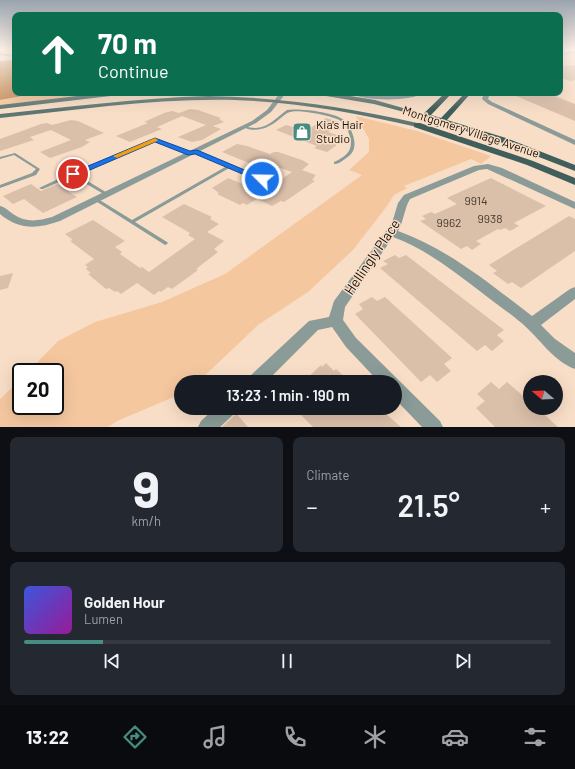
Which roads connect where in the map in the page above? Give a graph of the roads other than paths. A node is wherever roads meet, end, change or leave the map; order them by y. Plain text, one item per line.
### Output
1 (94, 96) edge
2 (281, 96) edge
3 (339, 96) edge
4 (376, 96) edge
5 (412, 96) edge
6 (446, 96) edge
7 (465, 96) edge
8 (486, 96) edge
9 (277, 101) junction
10 (438, 104) junction
11 (457, 106) junction
12 (0, 107) edge
13 (409, 111) junction
14 (0, 116) edge
15 (427, 116) junction
16 (444, 121) junction
17 (417, 125) junction
18 (245, 127) junction
19 (435, 130) junction
20 (483, 134) junction
21 (575, 143) edge
22 (193, 152) junction
23 (0, 158) edge
24 (335, 163) dead end
25 (230, 166) junction
26 (575, 168) edge
27 (73, 174) junction
28 (262, 179) dead end
29 (575, 182) edge
30 (0, 187) edge
31 (41, 188) dead end
32 (107, 194) junction
33 (96, 200) junction
34 (575, 206) edge
35 (0, 209) edge
36 (132, 222) junction
37 (391, 232) junction
38 (166, 243) dead end
39 (575, 292) edge
40 (336, 321) junction
41 (532, 324) junction
42 (575, 362) edge
43 (262, 375) edge
44 (383, 375) edge
45 (402, 394) edge
46 (220, 415) edge
47 (206, 427) edge
48 (434, 427) edge

1 - 12 main road
2 - 9 street
3 - 13 main road, Montgomery Village Avenue
4 - 5 street
6 - 10 main road
7 - 11 main road
8 - 21 street
9 - 14 main road, Montgomery Village Avenue
9 - 17 main road, Montgomery Village Avenue
9 - 18 street
10 - 13 main road
10 - 15 main road
11 - 16 main road
11 - 20 main road
13 - 15 main road, Montgomery Village Avenue
15 - 16 main road, Montgomery Village Avenue
15 - 17 main road
16 - 19 main road
16 - 20 main road, Montgomery Village Avenue
17 - 19 main road, Montgomery Village Avenue
18 - 22 street
18 - 24 lane
19 - 29 main road, Montgomery Village Avenue
20 - 26 main road, Montgomery Village Avenue
22 - 25 lane
22 - 27 lane
22 - 32 street
23 - 30 lane
25 - 28 lane
25 - 36 lane
27 - 31 lane
27 - 32 lane
32 - 33 street
33 - 35 street
33 - 36 lane
34 - 37 street, Hellingly Place
36 - 38 lane
37 - 40 street, Hellingly Place
37 - 41 street
39 - 41 street
40 - 43 street
40 - 44 street
41 - 42 street
45 - 48 street
46 - 47 street

